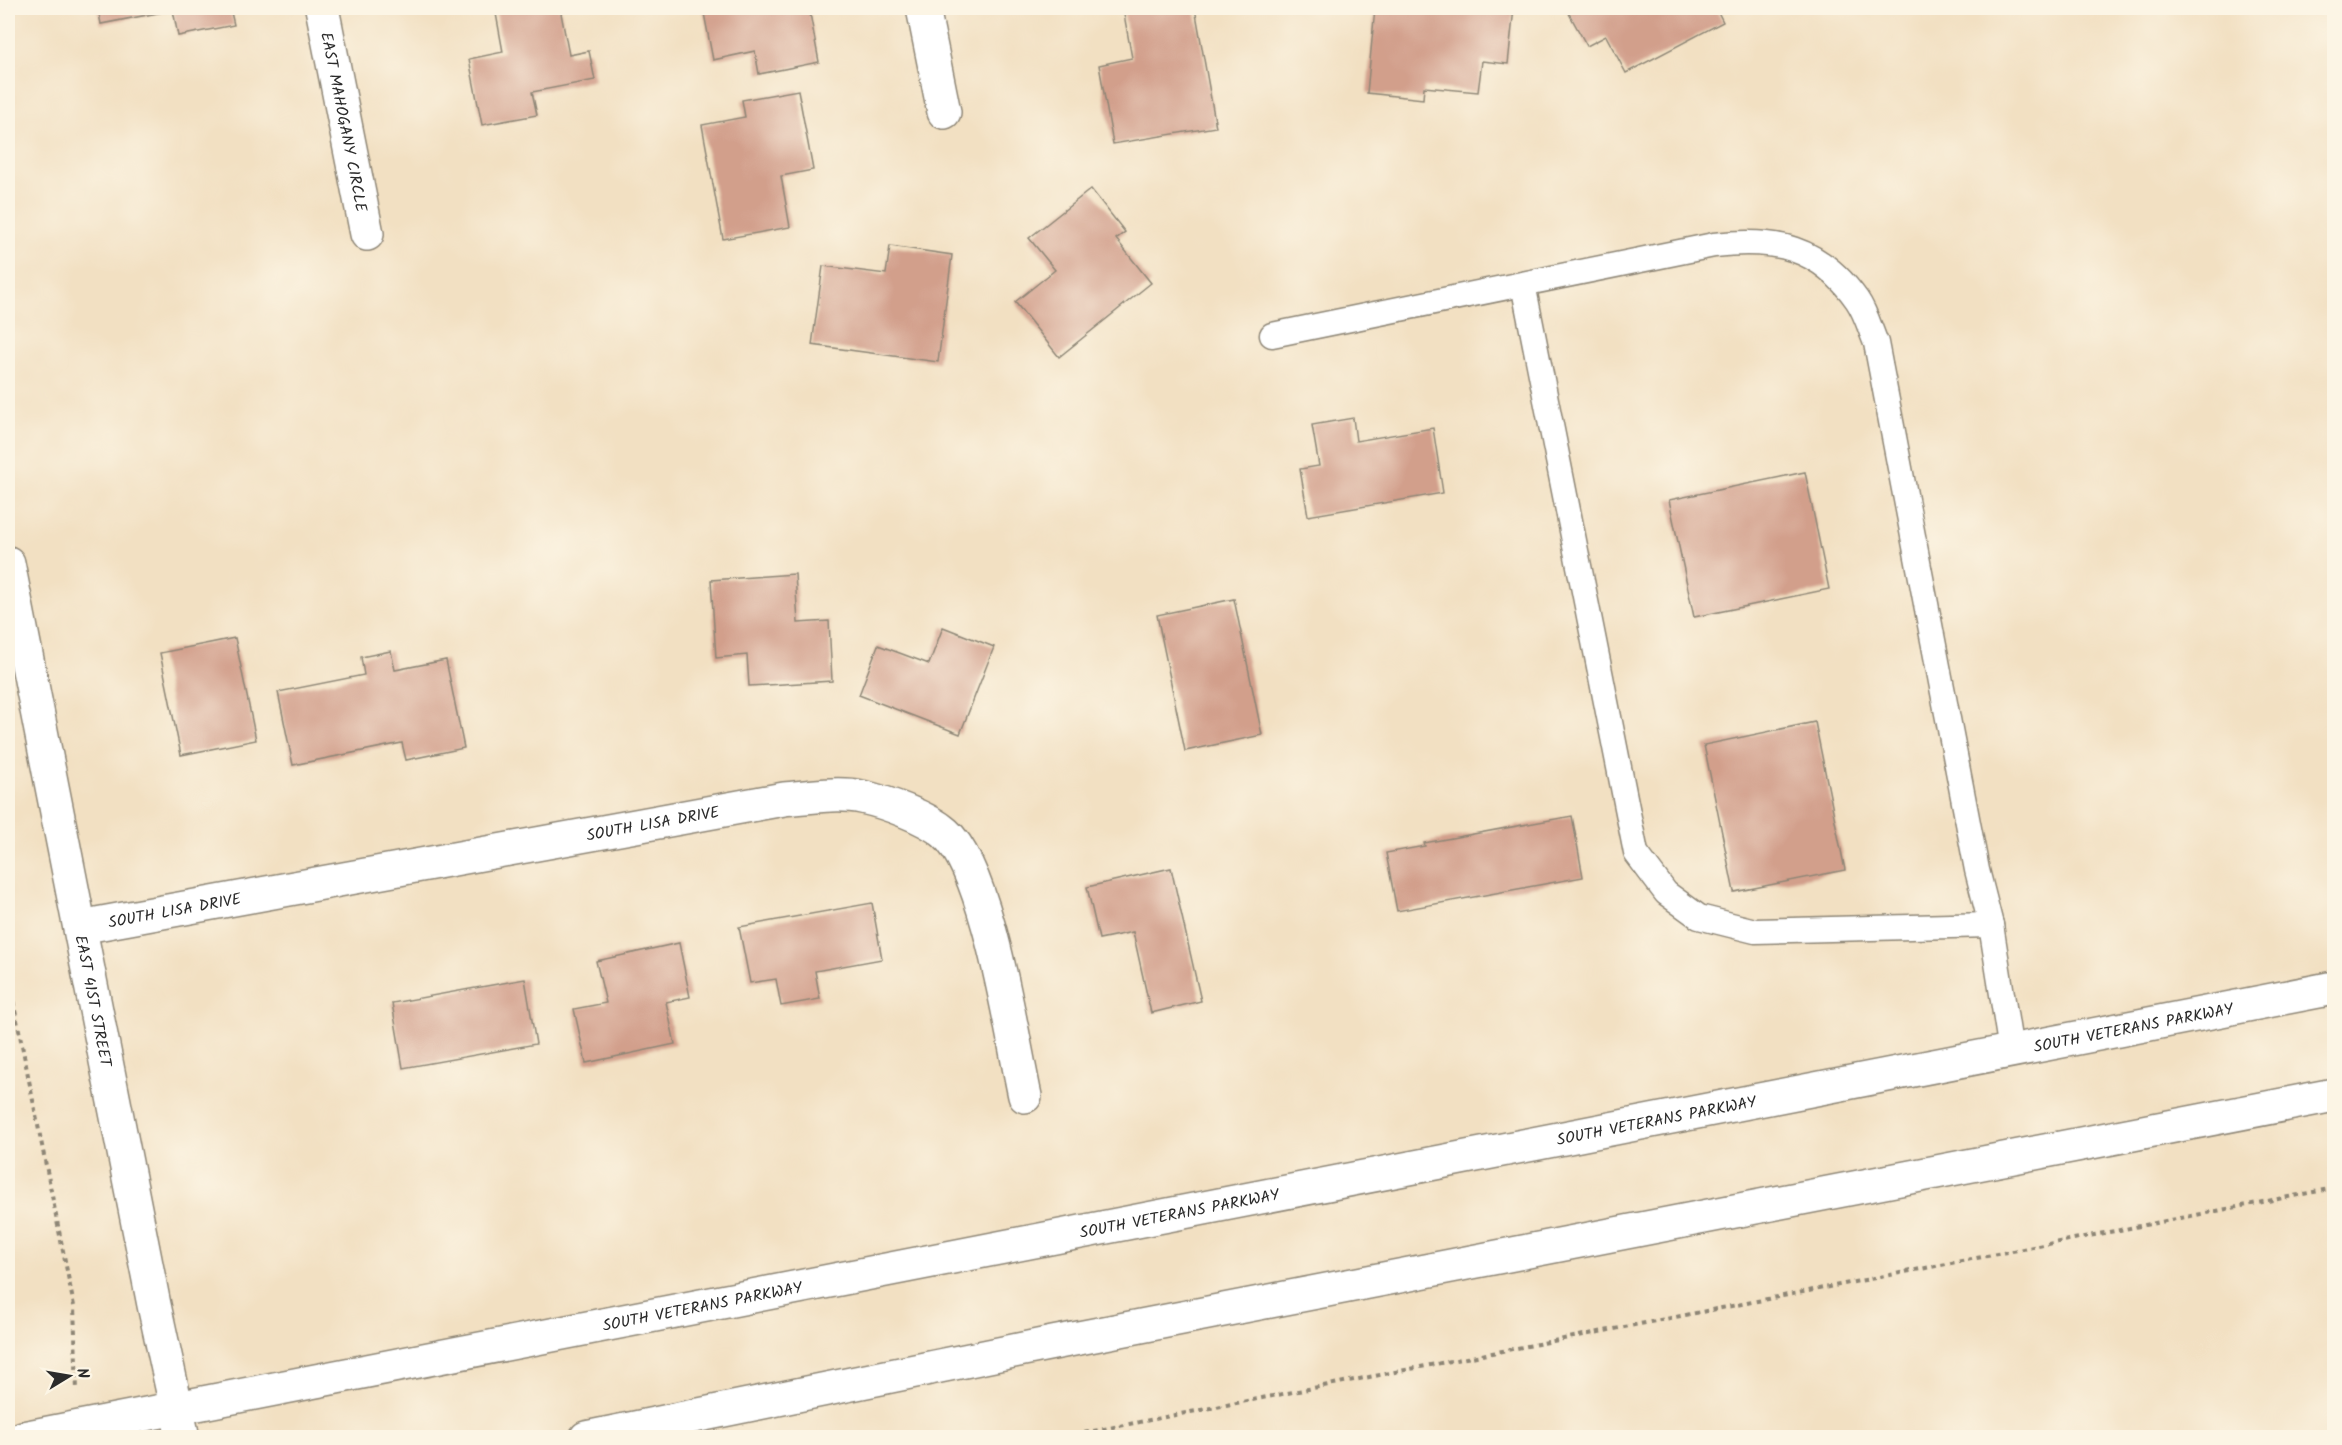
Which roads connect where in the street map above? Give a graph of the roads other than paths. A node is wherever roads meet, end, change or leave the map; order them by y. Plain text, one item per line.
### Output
1 (322, 8) edge
2 (923, 8) edge
3 (944, 112) dead end
4 (367, 234) dead end
5 (1523, 284) junction
6 (1272, 335) dead end
7 (8, 563) edge
8 (1991, 925) junction
9 (80, 927) junction
10 (2334, 987) edge
11 (2011, 1051) junction
12 (2334, 1095) edge
13 (1025, 1096) dead end
14 (180, 1423) edge
15 (23, 1437) edge
16 (586, 1437) edge

1 - 4 main road, EAST MAHOGANY CIRCLE
2 - 3 main road
5 - 6 lane
5 - 8 lane
5 - 8 lane
7 - 9 main road, EAST 41ST STREET
8 - 11 lane
9 - 13 main road, SOUTH LISA DRIVE
9 - 14 main road, EAST 41ST STREET
10 - 11 main road, SOUTH VETERANS PARKWAY
11 - 14 main road, SOUTH VETERANS PARKWAY
12 - 16 main road
14 - 15 main road, SOUTH VETERANS PARKWAY

